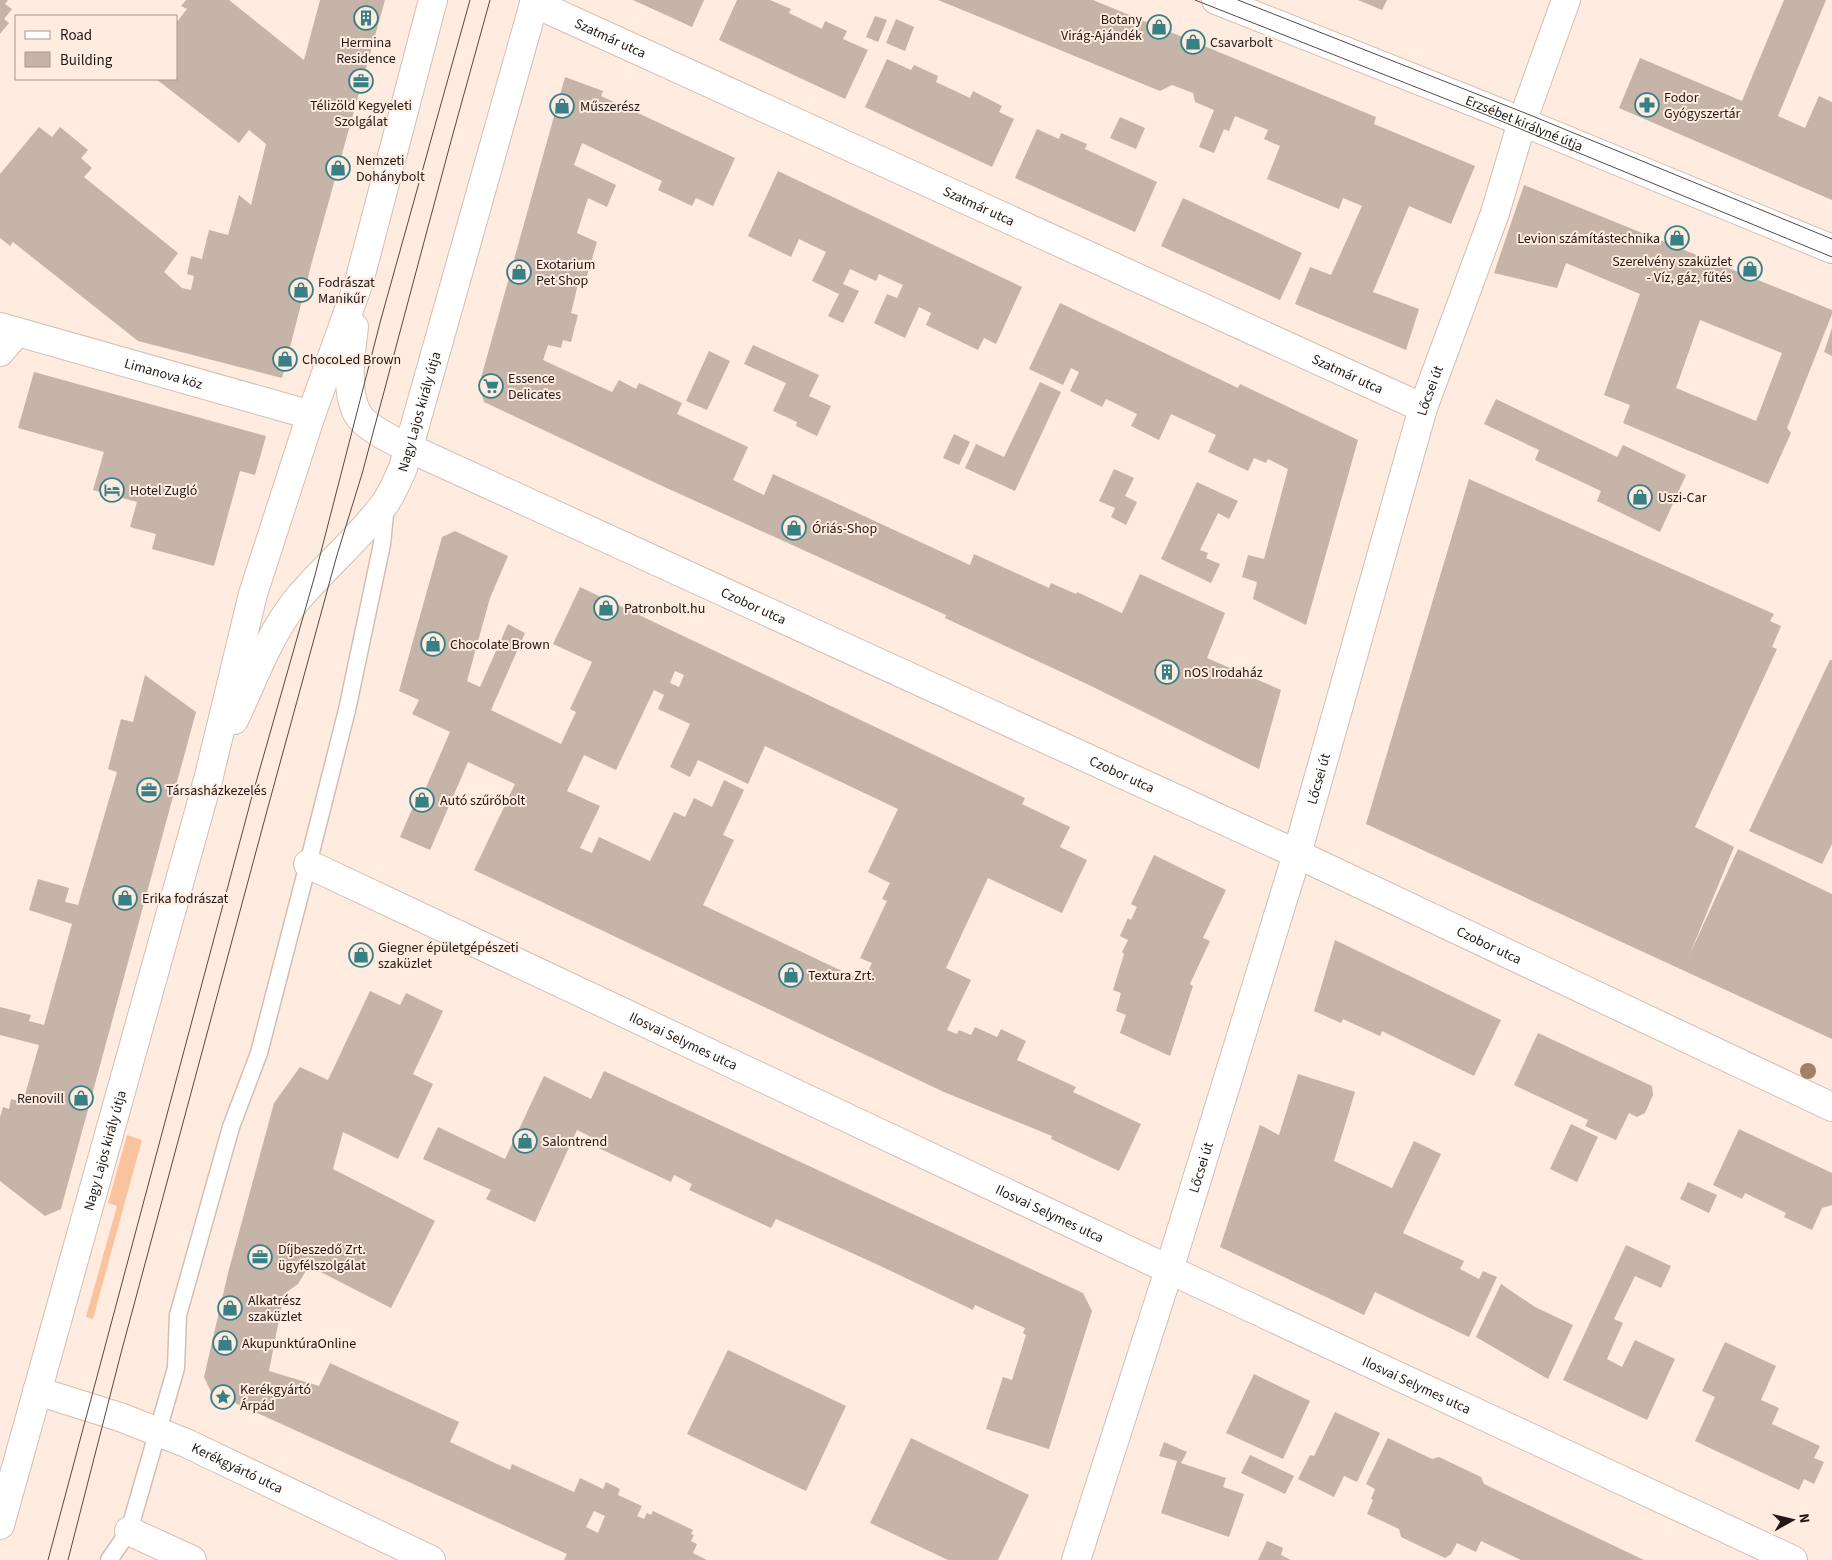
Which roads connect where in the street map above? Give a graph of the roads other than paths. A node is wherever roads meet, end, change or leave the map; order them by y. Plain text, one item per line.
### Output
1 (433, 0) edge
2 (1216, 0) edge
3 (1566, 0) edge
4 (535, 1) edge
5 (1522, 122) junction
6 (1832, 249) edge
7 (359, 282) junction
8 (6, 337) edge
9 (1423, 408) junction
10 (311, 415) junction
11 (409, 448) junction
12 (386, 500) junction
13 (209, 776) junction
14 (1297, 854) junction
15 (308, 864) junction
16 (1832, 1107) edge
17 (1169, 1270) junction
18 (37, 1391) junction
19 (158, 1432) junction
20 (0, 1525) edge
21 (129, 1531) junction
22 (109, 1560) edge
23 (192, 1560) edge
24 (431, 1560) edge
25 (1076, 1560) edge
26 (1793, 1560) edge

1 - 7 street, Nagy Lajos király útja
2 - 5 street, Erzsébet királyné útja
3 - 5 street, Lőcsei út
4 - 9 street, Szatmár utca
4 - 11 street, Nagy Lajos király útja
5 - 6 street, Erzsébet királyné útja
5 - 9 street, Lőcsei út
7 - 10 street, Nagy Lajos király útja
7 - 11 street, Czobor utca
8 - 10 street, Limanova köz
9 - 14 street, Lőcsei út
10 - 13 street, Nagy Lajos király útja
11 - 12 street, Nagy Lajos király útja
11 - 14 street, Czobor utca
12 - 13 street, Nagy Lajos király útja
12 - 15 lane
13 - 18 street, Nagy Lajos király útja
14 - 16 street, Czobor utca
14 - 17 street, Lőcsei út
15 - 17 street, Ilosvai Selymes utca
15 - 19 lane
17 - 25 street, Lőcsei út
17 - 26 street, Ilosvai Selymes utca
18 - 19 street, Kerékgyártó utca
18 - 20 street, Nagy Lajos király útja
19 - 21 lane
19 - 24 street, Kerékgyártó utca
21 - 22 lane
21 - 23 street

